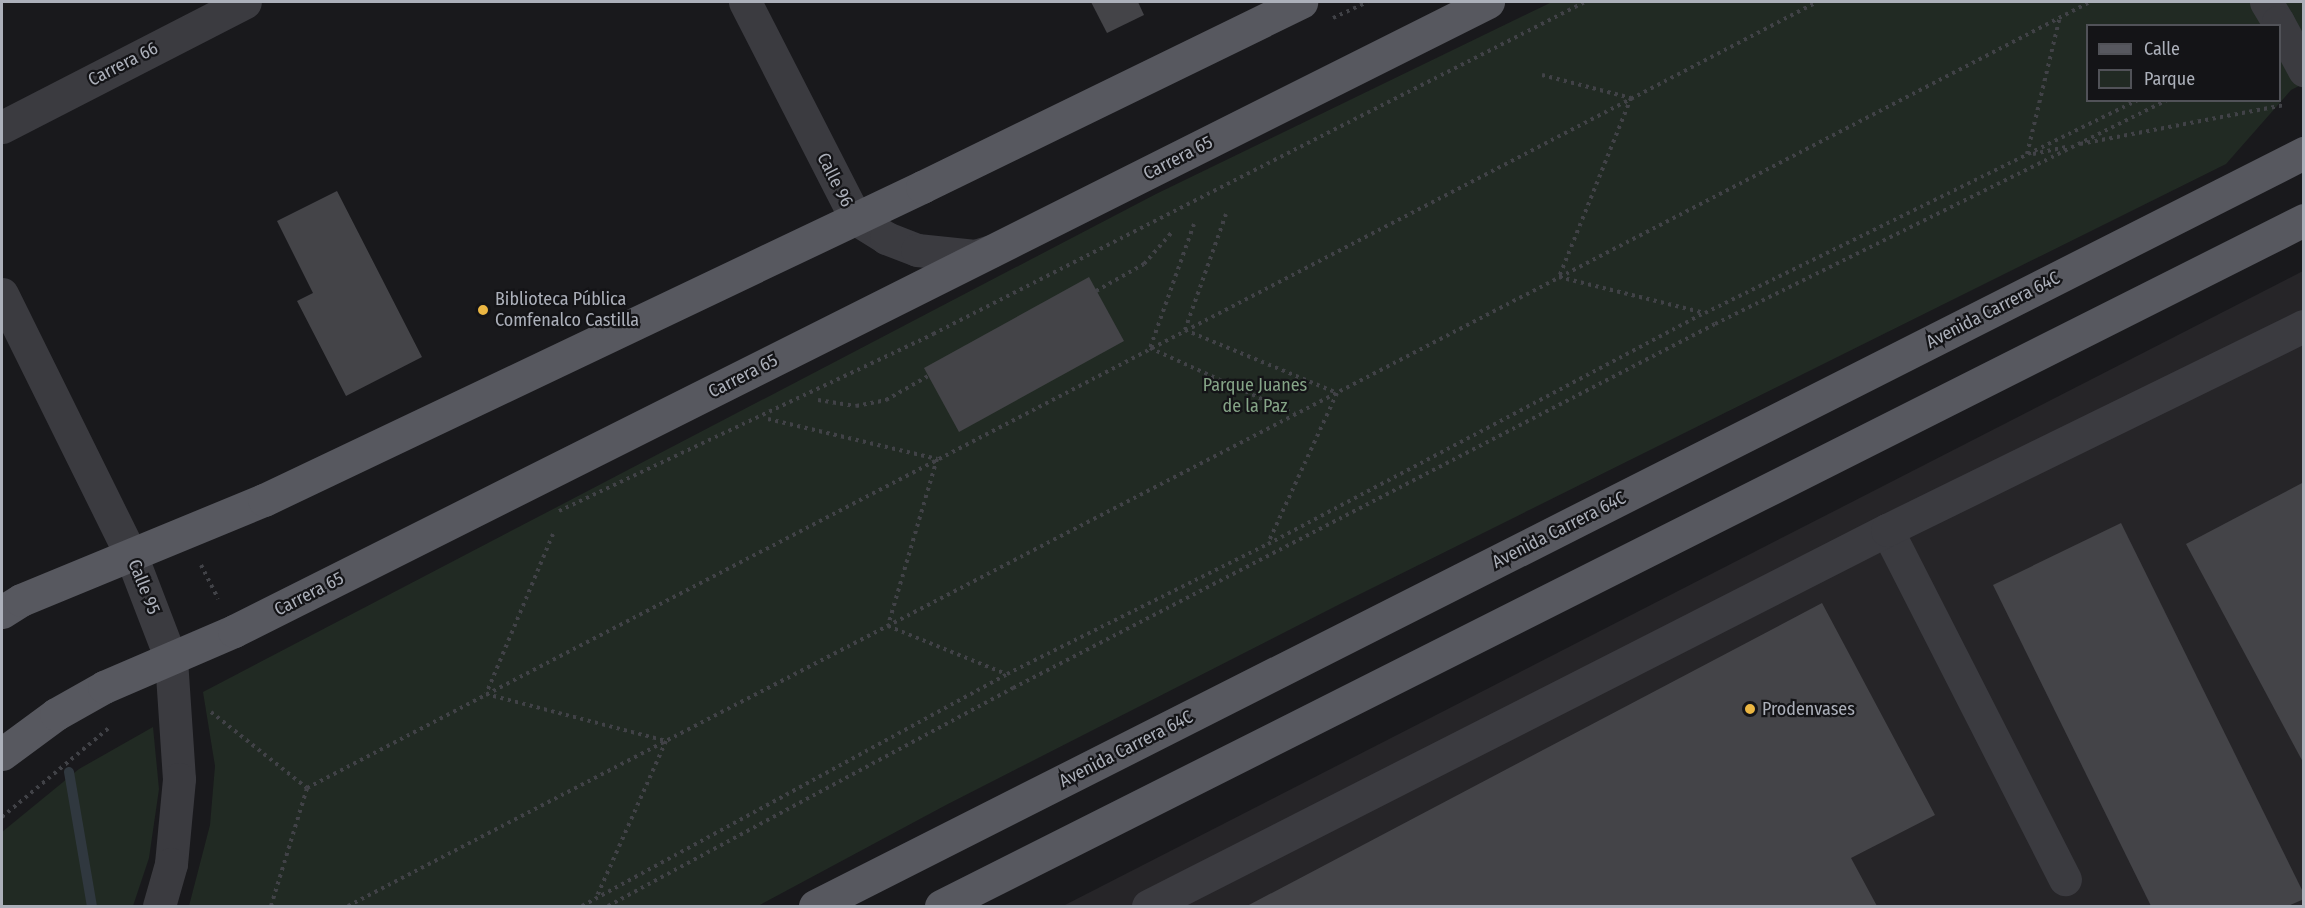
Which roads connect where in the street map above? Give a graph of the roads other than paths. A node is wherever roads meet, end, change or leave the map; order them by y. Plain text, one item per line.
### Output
1 (245, 2) edge
2 (745, 2) edge
3 (1300, 2) edge
4 (1487, 2) edge
5 (2281, 28) edge
6 (2304, 70) edge
7 (2, 127) edge
8 (2304, 153) edge
9 (856, 219) junction
10 (2304, 220) edge
11 (1001, 247) junction
12 (2, 294) edge
13 (2304, 326) edge
14 (1887, 530) junction
15 (131, 555) junction
16 (2, 612) edge
17 (171, 659) junction
18 (2, 754) edge
19 (2065, 879) dead end
20 (949, 905) edge
21 (159, 906) edge
22 (815, 906) edge
23 (1148, 906) edge

1 - 7 street, Carrera 66
2 - 9 street, Calle 96
3 - 9 main road
4 - 11 main road, Carrera 65
5 - 6 street, bridge
8 - 22 main road, Avenida Carrera 64C
9 - 11 street, Calle 96
9 - 15 main road
10 - 20 main road
11 - 17 main road, Carrera 65
12 - 15 street, Calle 95
13 - 14 street
14 - 19 street
14 - 23 street
15 - 16 main road
15 - 17 street, Calle 95
17 - 18 main road, Carrera 65
17 - 21 street, Calle 95

